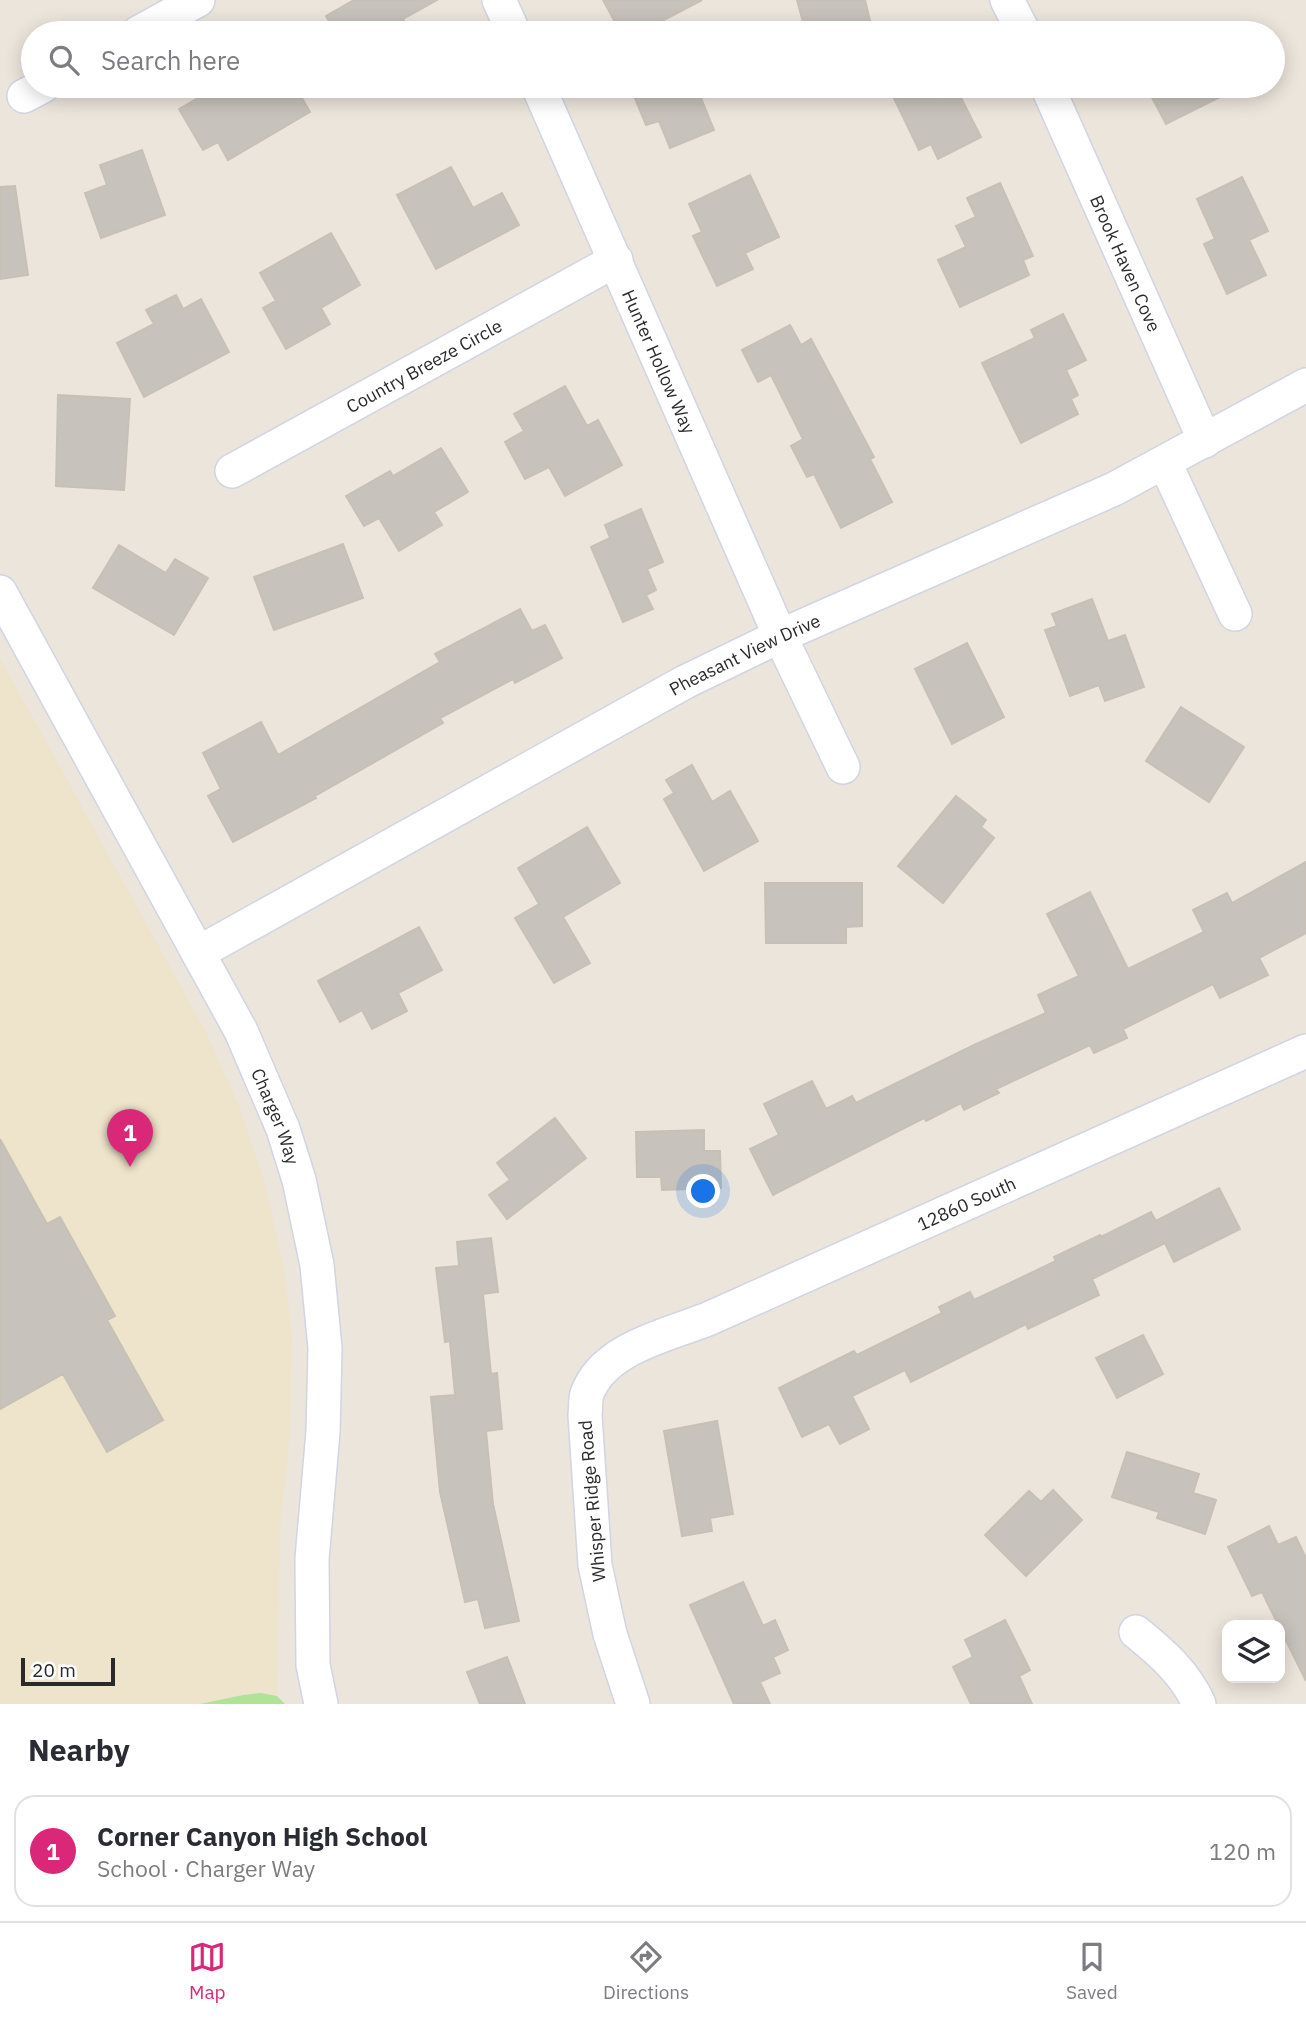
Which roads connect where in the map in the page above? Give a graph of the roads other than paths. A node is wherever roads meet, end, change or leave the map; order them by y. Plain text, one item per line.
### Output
1 (198, 0) edge
2 (499, 0) edge
3 (1007, 0) edge
4 (160, 21) edge
5 (509, 21) edge
6 (1018, 21) edge
7 (543, 98) edge
8 (1052, 98) edge
9 (616, 260) junction
10 (1306, 385) edge
11 (1205, 441) junction
12 (1165, 463) junction
13 (232, 471) dead end
14 (0, 592) edge
15 (1235, 614) dead end
16 (780, 636) junction
17 (843, 767) dead end
18 (198, 953) junction
19 (1306, 1051) edge
20 (625, 1351) joint
21 (1136, 1632) dead end
22 (321, 1704) edge
23 (634, 1704) edge
24 (1199, 1704) edge

1 - 4 street
2 - 5 street
3 - 6 street
7 - 9 street, Hunter Hollow Way
8 - 11 street, Brook Haven Cove
9 - 13 street, Country Breeze Circle
9 - 16 street, Hunter Hollow Way
10 - 11 street, Pheasant View Drive
11 - 12 street, Pheasant View Drive
12 - 15 street
12 - 16 street, Pheasant View Drive
14 - 18 street, Charger Way
16 - 17 street, Hunter Hollow Way
16 - 18 street, Pheasant View Drive
18 - 22 street, Charger Way
19 - 20 street, 12860 South
20 - 23 street, Whisper Ridge Road
21 - 24 street

